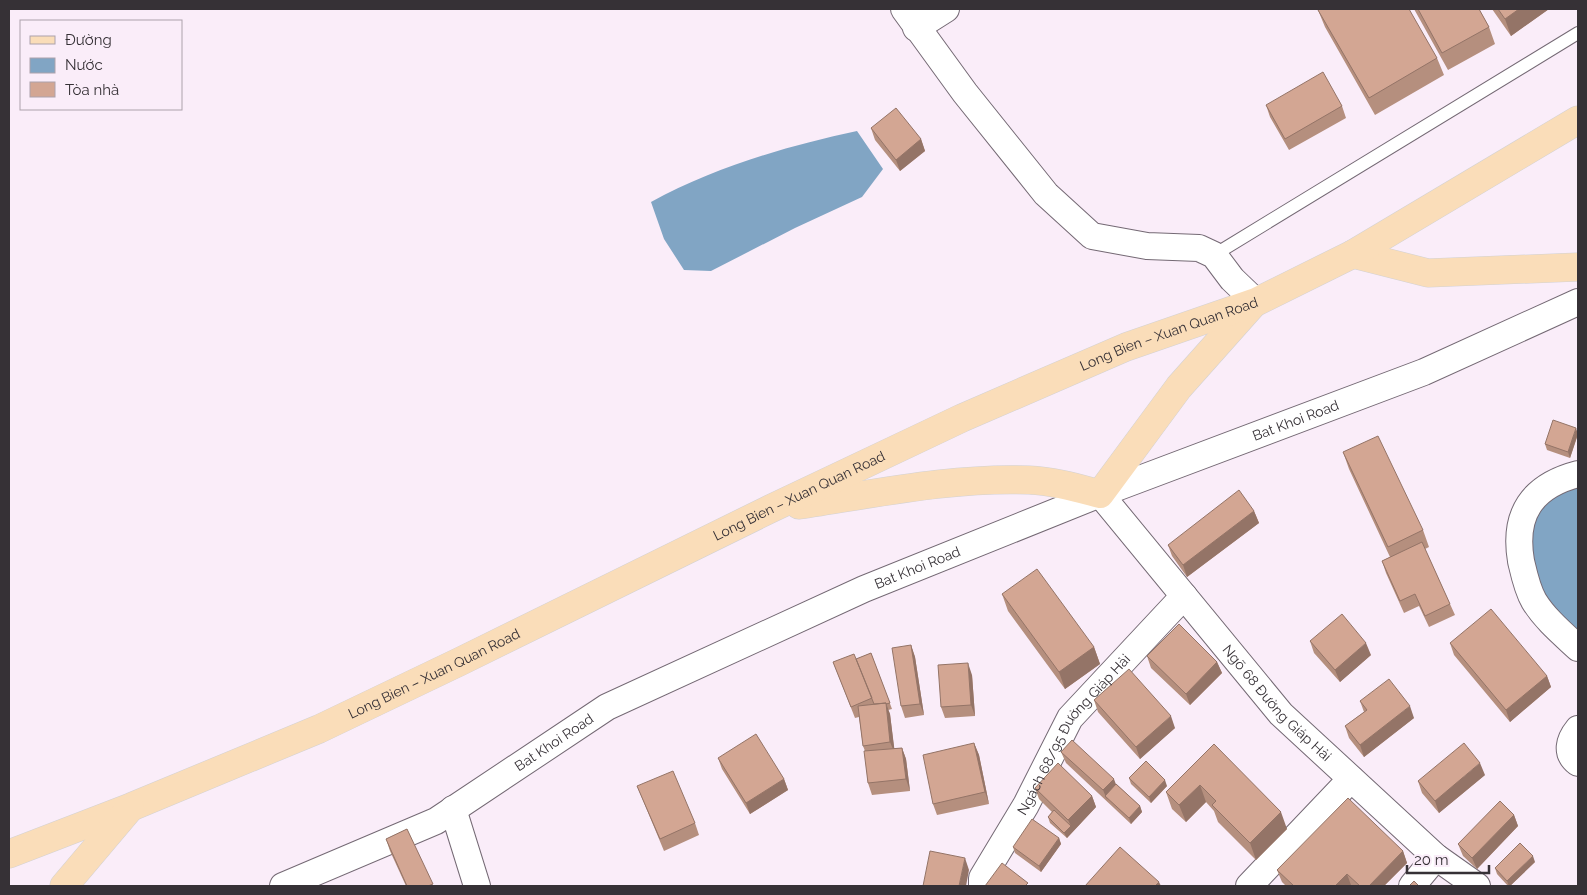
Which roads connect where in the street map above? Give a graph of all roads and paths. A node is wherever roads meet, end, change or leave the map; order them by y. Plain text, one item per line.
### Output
1 (946, 9) edge
2 (910, 18) edge
3 (1578, 33) edge
4 (1578, 120) edge
5 (1353, 254) junction
6 (1214, 255) junction
7 (1578, 267) edge
8 (1256, 302) junction
9 (1578, 302) edge
10 (1578, 474) edge
11 (1100, 494) junction
12 (768, 510) junction
13 (1184, 596) junction
14 (1578, 648) edge
15 (1578, 729) edge
16 (1578, 763) edge
17 (1352, 779) junction
18 (131, 807) junction
19 (453, 809) junction
20 (9, 854) edge
21 (1436, 857) junction
22 (64, 886) edge
23 (283, 886) edge
24 (477, 886) edge
25 (982, 886) edge
26 (1249, 886) edge
27 (1412, 886) edge
28 (1477, 886) edge

1 - 2 street
2 - 6 street
3 - 6 lane
4 - 5 main road, Long Bien – Xuan Quan Road
5 - 7 main road
5 - 8 main road, Long Bien – Xuan Quan Road
6 - 8 street
8 - 11 main road
8 - 12 main road, Long Bien – Xuan Quan Road
9 - 11 street, Bat Khoi Road
10 - 14 street
11 - 12 main road
11 - 13 street, Ngõ 68 Đường Giáp Hải
11 - 19 street, Bat Khoi Road
12 - 18 main road, Long Bien – Xuan Quan Road
13 - 17 street, Ngõ 68 Đường Giáp Hải
13 - 25 street, Ngách 68/95 Đường Giáp Hải
15 - 16 street
17 - 21 street, Ngõ 68 Đường Giáp Hải
17 - 26 street
18 - 20 main road, Long Bien – Xuan Quan Road
18 - 22 main road
19 - 23 street, Bat Khoi Road
19 - 24 street
21 - 27 street
21 - 28 street, Ngõ 68 Đường Giáp Hải

